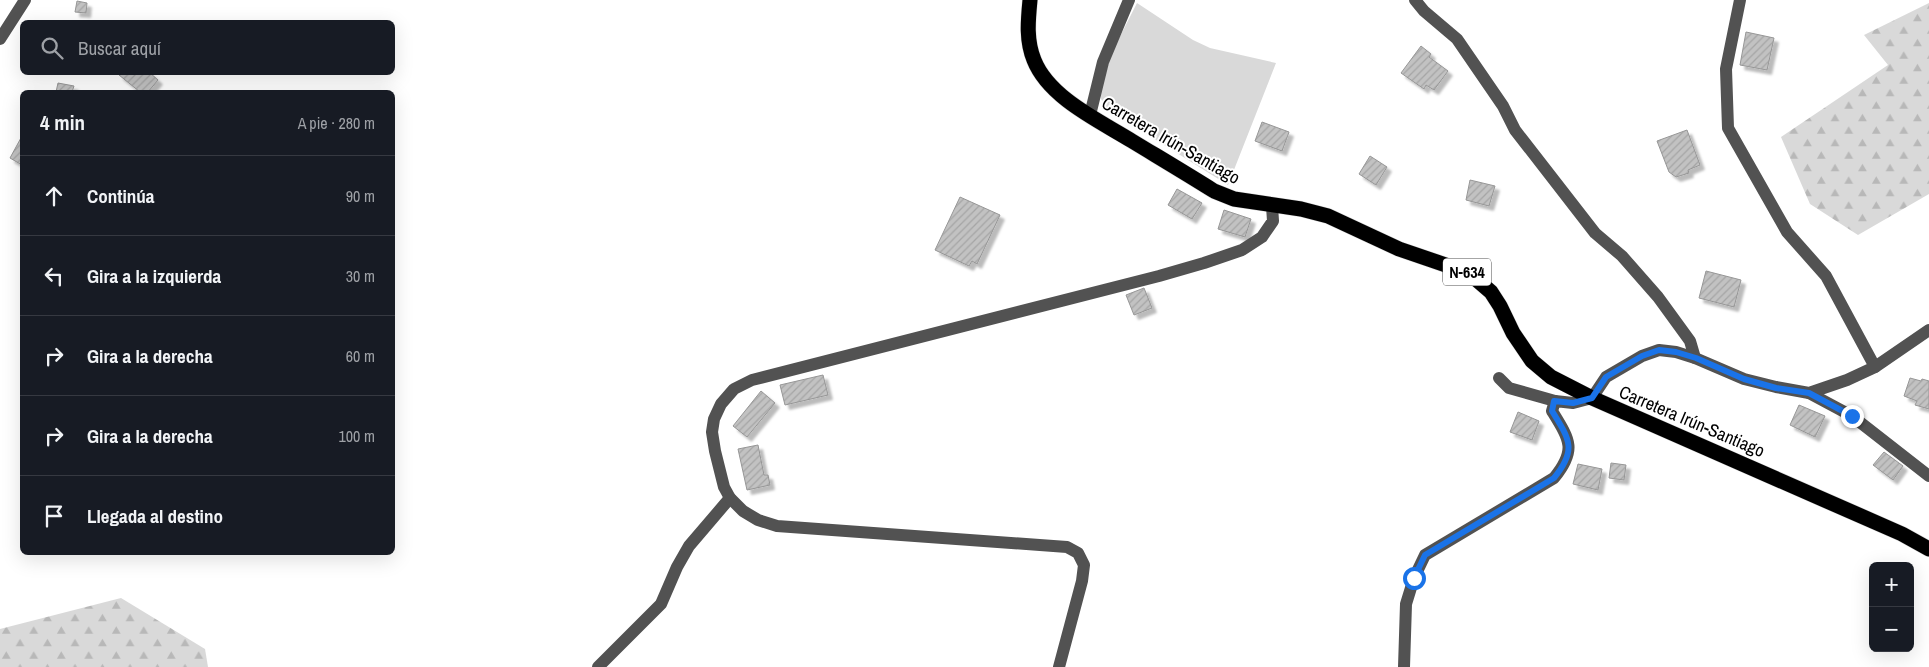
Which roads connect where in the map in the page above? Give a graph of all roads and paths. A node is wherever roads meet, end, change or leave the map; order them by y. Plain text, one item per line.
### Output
1 (25, 0) edge
2 (1030, 0) edge
3 (1129, 0) edge
4 (1415, 0) edge
5 (1740, 0) edge
6 (0, 40) edge
7 (1090, 115) junction
8 (1272, 206) junction
9 (1929, 330) edge
10 (1696, 358) junction
11 (1875, 367) junction
12 (1500, 378) dead end
13 (1809, 393) junction
14 (1592, 398) junction
15 (1554, 401) junction
16 (1929, 476) edge
17 (730, 498) junction
18 (1929, 549) edge
19 (598, 667) edge
20 (1059, 667) edge
21 (1404, 667) edge

1 - 6 street
2 - 7 highway, Carretera Irún-Santiago / N-634
3 - 7 street
4 - 10 street
5 - 11 street
7 - 8 highway, Carretera Irún-Santiago / N-634
8 - 14 highway, Carretera Irún-Santiago / N-634
8 - 17 street
9 - 11 street
10 - 13 street
10 - 14 street
11 - 13 street
12 - 15 street
13 - 16 street
14 - 15 street
14 - 18 highway, Carretera Irún-Santiago / N-634
15 - 21 street
17 - 19 street
17 - 20 street

